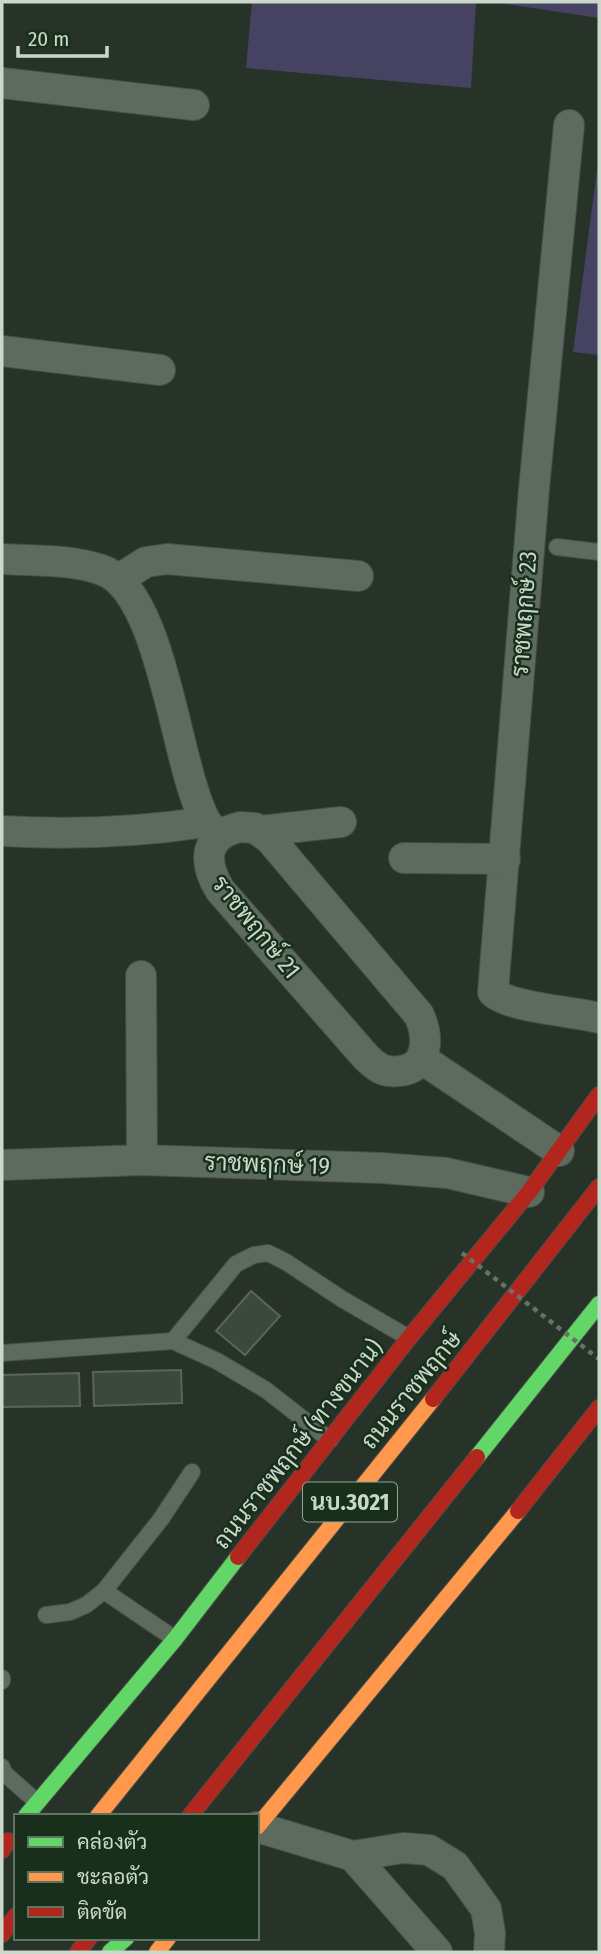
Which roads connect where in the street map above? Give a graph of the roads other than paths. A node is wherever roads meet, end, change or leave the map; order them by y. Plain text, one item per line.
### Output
1 (2, 83) edge
2 (194, 105) dead end
3 (569, 125) dead end
4 (2, 351) edge
5 (160, 370) dead end
6 (557, 547) dead end
7 (599, 552) edge
8 (2, 559) edge
9 (358, 576) dead end
10 (119, 579) junction
11 (341, 822) dead end
12 (213, 829) junction
13 (2, 831) edge
14 (260, 831) junction
15 (404, 858) dead end
16 (505, 859) junction
17 (141, 976) dead end
18 (599, 1018) edge
19 (422, 1059) junction
20 (599, 1095) edge
21 (559, 1150) junction
22 (142, 1160) junction
23 (2, 1165) edge
24 (599, 1186) edge
25 (529, 1192) junction
26 (599, 1304) edge
27 (409, 1338) junction
28 (173, 1341) junction
29 (2, 1353) edge
30 (599, 1408) edge
31 (331, 1440) junction
32 (192, 1472) dead end
33 (104, 1591) junction
34 (46, 1615) dead end
35 (175, 1639) junction
36 (2, 1767) edge
37 (37, 1802) junction
38 (28, 1814) edge
39 (100, 1814) edge
40 (192, 1814) edge
41 (259, 1825) edge
42 (259, 1828) edge
43 (353, 1856) junction
44 (14, 1919) edge
45 (2, 1934) edge
46 (124, 1940) edge
47 (110, 1952) edge
48 (437, 1952) edge
49 (489, 1952) edge

1 - 2 street
3 - 16 street, ราชพฤกษ์ 23
4 - 5 street
6 - 7 lane
8 - 10 street
9 - 10 street
10 - 12 street
11 - 14 street, ราชพฤกษ์ 21
12 - 13 street
12 - 14 street, ราชพฤกษ์ 21
12 - 19 street, ราชพฤกษ์ 21
14 - 19 street
15 - 16 street
16 - 18 street, ราชพฤกษ์ 23
17 - 22 street
19 - 21 street
20 - 21 main road, ถนนราชพฤกษ์ (ทางขนาน) / นบ.3021
21 - 25 main road, ถนนราชพฤกษ์ (ทางขนาน) / นบ.3021
22 - 23 street, ราชพฤกษ์ 19
22 - 25 street, ราชพฤกษ์ 19
24 - 39 main road, ถนนราชพฤกษ์ / นบ.3021
25 - 27 main road, ถนนราชพฤกษ์ (ทางขนาน) / นบ.3021
26 - 40 main road, นบ.3021
27 - 28 lane
27 - 31 main road, ถนนราชพฤกษ์ (ทางขนาน) / นบ.3021
28 - 29 lane
28 - 31 lane
30 - 41 main road
31 - 35 main road, ถนนราชพฤกษ์ (ทางขนาน) / นบ.3021
32 - 33 lane
33 - 34 lane
33 - 35 lane
35 - 37 main road, ถนนราชพฤกษ์ (ทางขนาน) / นบ.3021
36 - 37 lane
37 - 38 main road, ถนนราชพฤกษ์ (ทางขนาน) / นบ.3021
42 - 43 street
43 - 48 street
43 - 49 street
44 - 45 main road
46 - 47 main road

